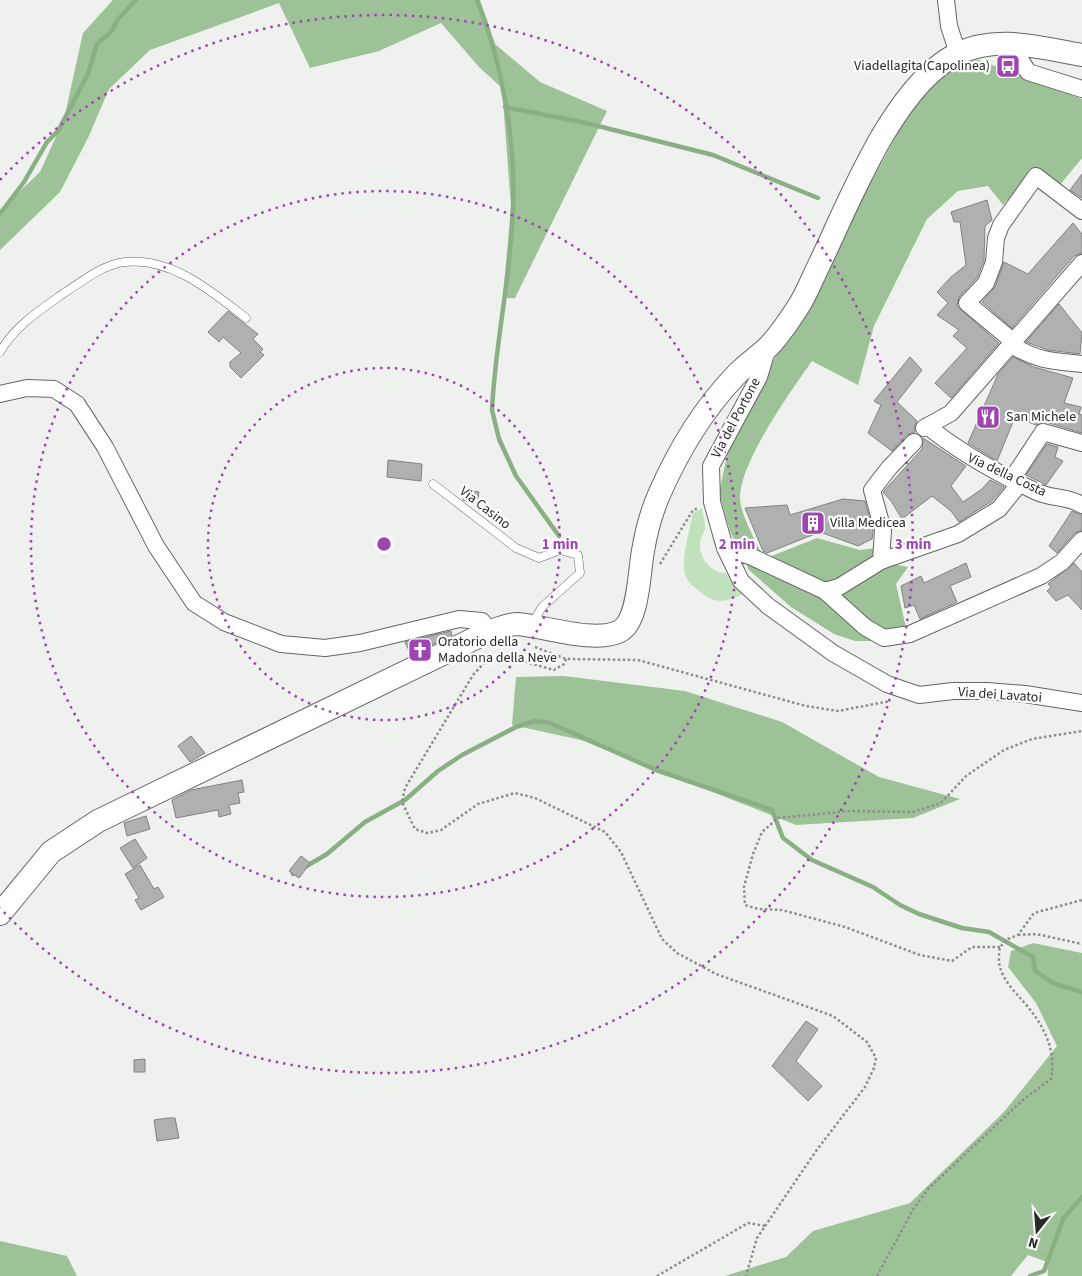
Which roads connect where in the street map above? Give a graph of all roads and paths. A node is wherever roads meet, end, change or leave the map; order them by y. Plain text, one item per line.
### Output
1 (946, 0) edge
2 (1010, 42) junction
3 (958, 54) junction
4 (1082, 55) edge
5 (1082, 89) edge
6 (1082, 211) edge
7 (1082, 263) edge
8 (246, 318) dead end
9 (1011, 346) junction
10 (768, 347) junction
11 (0, 352) edge
12 (1082, 364) edge
13 (0, 394) edge
14 (914, 442) dead end
15 (1082, 443) edge
16 (1016, 481) junction
17 (433, 484) dead end
18 (712, 502) junction
19 (1082, 505) edge
20 (1082, 540) edge
21 (725, 548) junction
22 (880, 561) junction
23 (657, 571) dead end
24 (825, 591) junction
25 (523, 625) junction
26 (490, 631) junction
27 (919, 695) junction
28 (1082, 703) edge
29 (1082, 731) edge
30 (1082, 900) edge
31 (0, 914) edge
32 (1018, 936) junction
33 (1082, 944) edge
34 (1000, 947) junction
35 (765, 1226) junction
36 (657, 1276) edge
37 (746, 1276) edge
38 (876, 1276) edge

1 - 3 street
2 - 3 street
2 - 4 street
2 - 5 street
3 - 10 street
6 - 9 street
7 - 9 street
8 - 11 lane
9 - 12 street
9 - 16 street, Via della Costa
10 - 18 street, Via del Portone
10 - 25 street
13 - 26 street
14 - 22 street
15 - 16 street
16 - 19 street, Via della Costa
16 - 22 street
17 - 25 lane, Via Casino
18 - 21 street, Via del Portone
18 - 23 path
20 - 24 street
21 - 24 street
21 - 27 street, Via del Portone
22 - 24 street
25 - 26 street
26 - 31 street
27 - 28 street, Via dei Lavatoi
27 - 35 path
29 - 34 path
30 - 32 path
32 - 33 path
32 - 34 path
34 - 38 path
35 - 36 path
35 - 37 path

